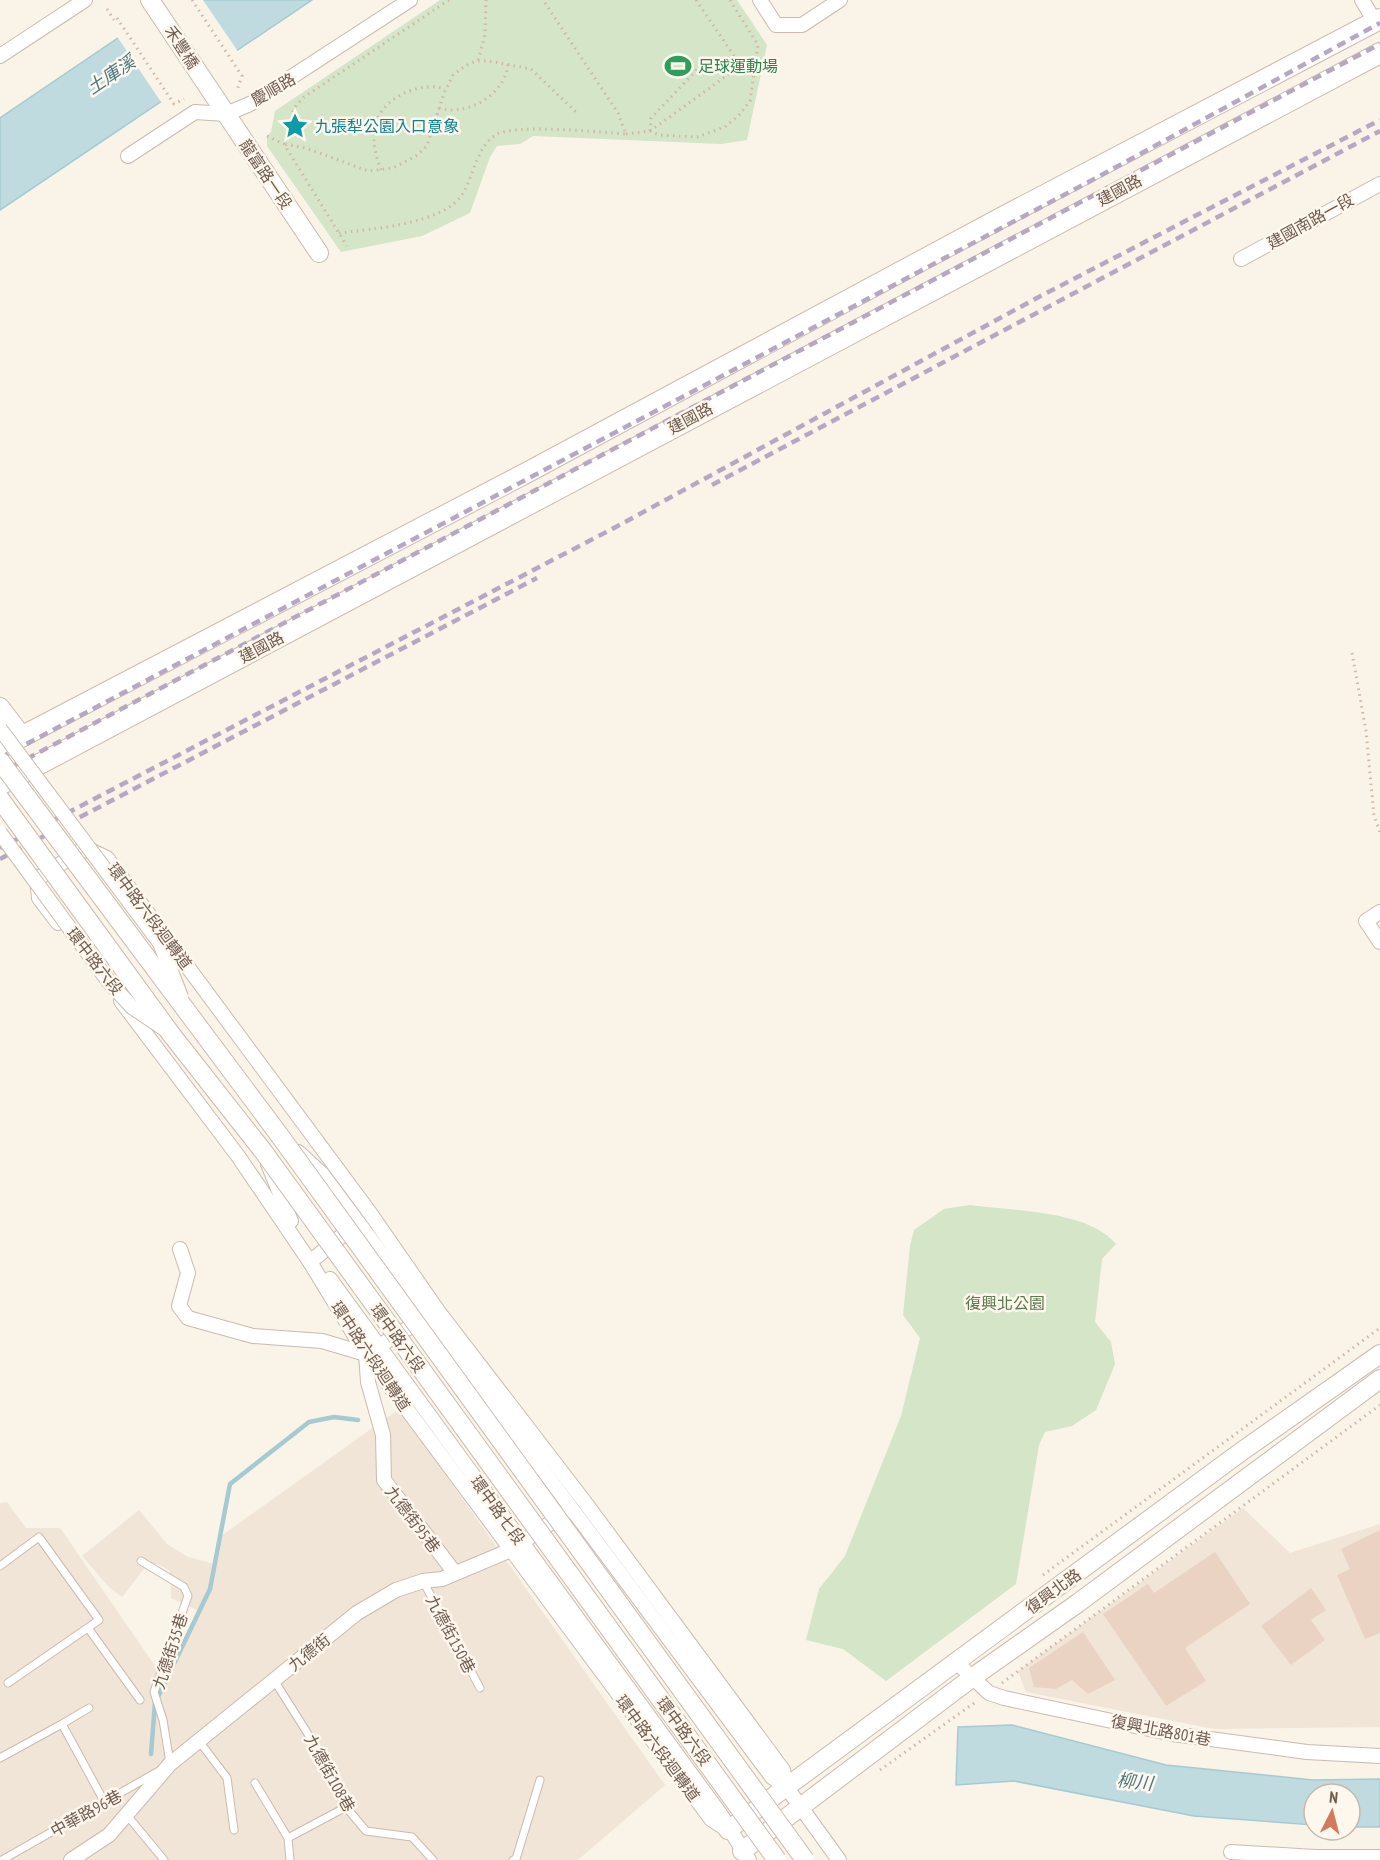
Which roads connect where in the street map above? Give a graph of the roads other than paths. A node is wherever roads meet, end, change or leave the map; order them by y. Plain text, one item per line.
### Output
1 (85, 0) edge
2 (150, 0) edge
3 (410, 0) edge
4 (760, 0) edge
5 (840, 0) edge
6 (1362, 0) edge
7 (1378, 21) edge
8 (1380, 53) edge
9 (0, 56) edge
10 (213, 94) joint
11 (226, 114) junction
12 (129, 156) dead end
13 (1380, 184) edge
14 (318, 253) dead end
15 (1241, 259) dead end
16 (0, 707) edge
17 (0, 729) edge
18 (22, 736) junction
19 (0, 748) edge
20 (0, 761) edge
21 (0, 785) edge
22 (0, 799) edge
23 (0, 833) edge
24 (1380, 912) edge
25 (1380, 942) edge
26 (184, 1007) junction
27 (171, 1034) junction
28 (280, 1136) junction
29 (263, 1151) junction
30 (370, 1213) junction
31 (359, 1222) junction
32 (180, 1250) dead end
33 (313, 1259) junction
34 (433, 1313) junction
35 (379, 1346) junction
36 (366, 1354) junction
37 (1380, 1354) edge
38 (1380, 1379) edge
39 (578, 1504) junction
40 (517, 1546) junction
41 (141, 1561) dead end
42 (0, 1566) edge
43 (455, 1573) junction
44 (423, 1581) junction
45 (88, 1628) junction
46 (956, 1662) junction
47 (973, 1677) junction
48 (274, 1679) junction
49 (8, 1683) dead end
50 (480, 1688) dead end
51 (140, 1700) dead end
52 (89, 1708) dead end
53 (62, 1725) junction
54 (198, 1740) junction
55 (1380, 1756) edge
56 (0, 1758) edge
57 (170, 1764) junction
58 (540, 1780) dead end
59 (255, 1783) dead end
60 (787, 1788) junction
61 (105, 1803) junction
62 (346, 1807) junction
63 (800, 1807) junction
64 (126, 1814) junction
65 (234, 1830) dead end
66 (728, 1830) junction
67 (288, 1838) junction
68 (1231, 1852) dead end
69 (745, 1855) edge
70 (1380, 1857) edge
71 (2, 1860) edge
72 (71, 1860) edge
73 (164, 1860) edge
74 (290, 1860) edge
75 (433, 1860) edge
76 (513, 1860) edge
77 (777, 1860) edge
78 (805, 1860) edge
79 (839, 1860) edge

1 - 9 street
2 - 10 street, 禾豐橋
3 - 11 street, 慶順路
4 - 5 street
6 - 7 street
7 - 18 main road, 建國路
8 - 21 main road, 建國路
10 - 11 street, 龍富路一段
11 - 12 street, 慶順路
11 - 14 street, 龍富路一段
13 - 15 street, 建國南路一段
16 - 18 street
17 - 26 street, 環中路六段, bridge
18 - 19 main road, 建國路
20 - 26 street, bridge
22 - 27 street, bridge
23 - 27 street, 環中路六段, bridge
24 - 25 street
26 - 28 street, 環中路六段, bridge
27 - 29 street, 環中路六段, bridge
28 - 31 street, 環中路六段
28 - 78 street, 環中路六段, bridge
29 - 33 street, 環中路七段
29 - 77 street, 環中路六段, bridge
30 - 31 street
30 - 33 street, 環中路六段迴轉道
30 - 34 street, 環中路六段迴轉道
31 - 33 street
31 - 34 street, 環中路六段
32 - 36 street
33 - 35 street, 環中路七段
33 - 36 street, 環中路六段迴轉道
34 - 35 street
34 - 39 street, 環中路六段
35 - 36 street
35 - 40 street, 環中路七段
36 - 40 street, 環中路六段迴轉道
36 - 43 street, 九德街95巷
37 - 46 street, 復興北路
38 - 47 street, 復興北路
39 - 40 street, 九德街
39 - 60 street, 環中路六段
40 - 43 street, 九德街
40 - 66 street, 環中路七段
41 - 57 lane, 九德街35巷
42 - 45 lane
43 - 44 street, 九德街
44 - 48 street, 九德街
44 - 50 lane, 九德街150巷
45 - 49 lane
45 - 51 lane
46 - 47 street
46 - 60 street, 復興北路
47 - 55 street, 復興北路801巷
47 - 63 street, 復興北路
48 - 54 street, 九德街
48 - 62 lane, 九德街108巷
52 - 53 lane
53 - 56 lane
53 - 61 lane
54 - 57 street, 九德街
54 - 65 lane
57 - 61 lane, 中華路96巷
57 - 64 street, 九德街
58 - 76 lane
59 - 67 lane
60 - 63 street, 環中路六段
60 - 66 street, 復興北路
61 - 71 lane, 中華路96巷
62 - 67 lane
62 - 75 lane, 九德街108巷
63 - 69 street, 復興北路
63 - 79 street, 環中路六段
64 - 72 street, 九德街
64 - 73 lane
66 - 69 street, 環中路七段
67 - 74 lane
68 - 70 street

